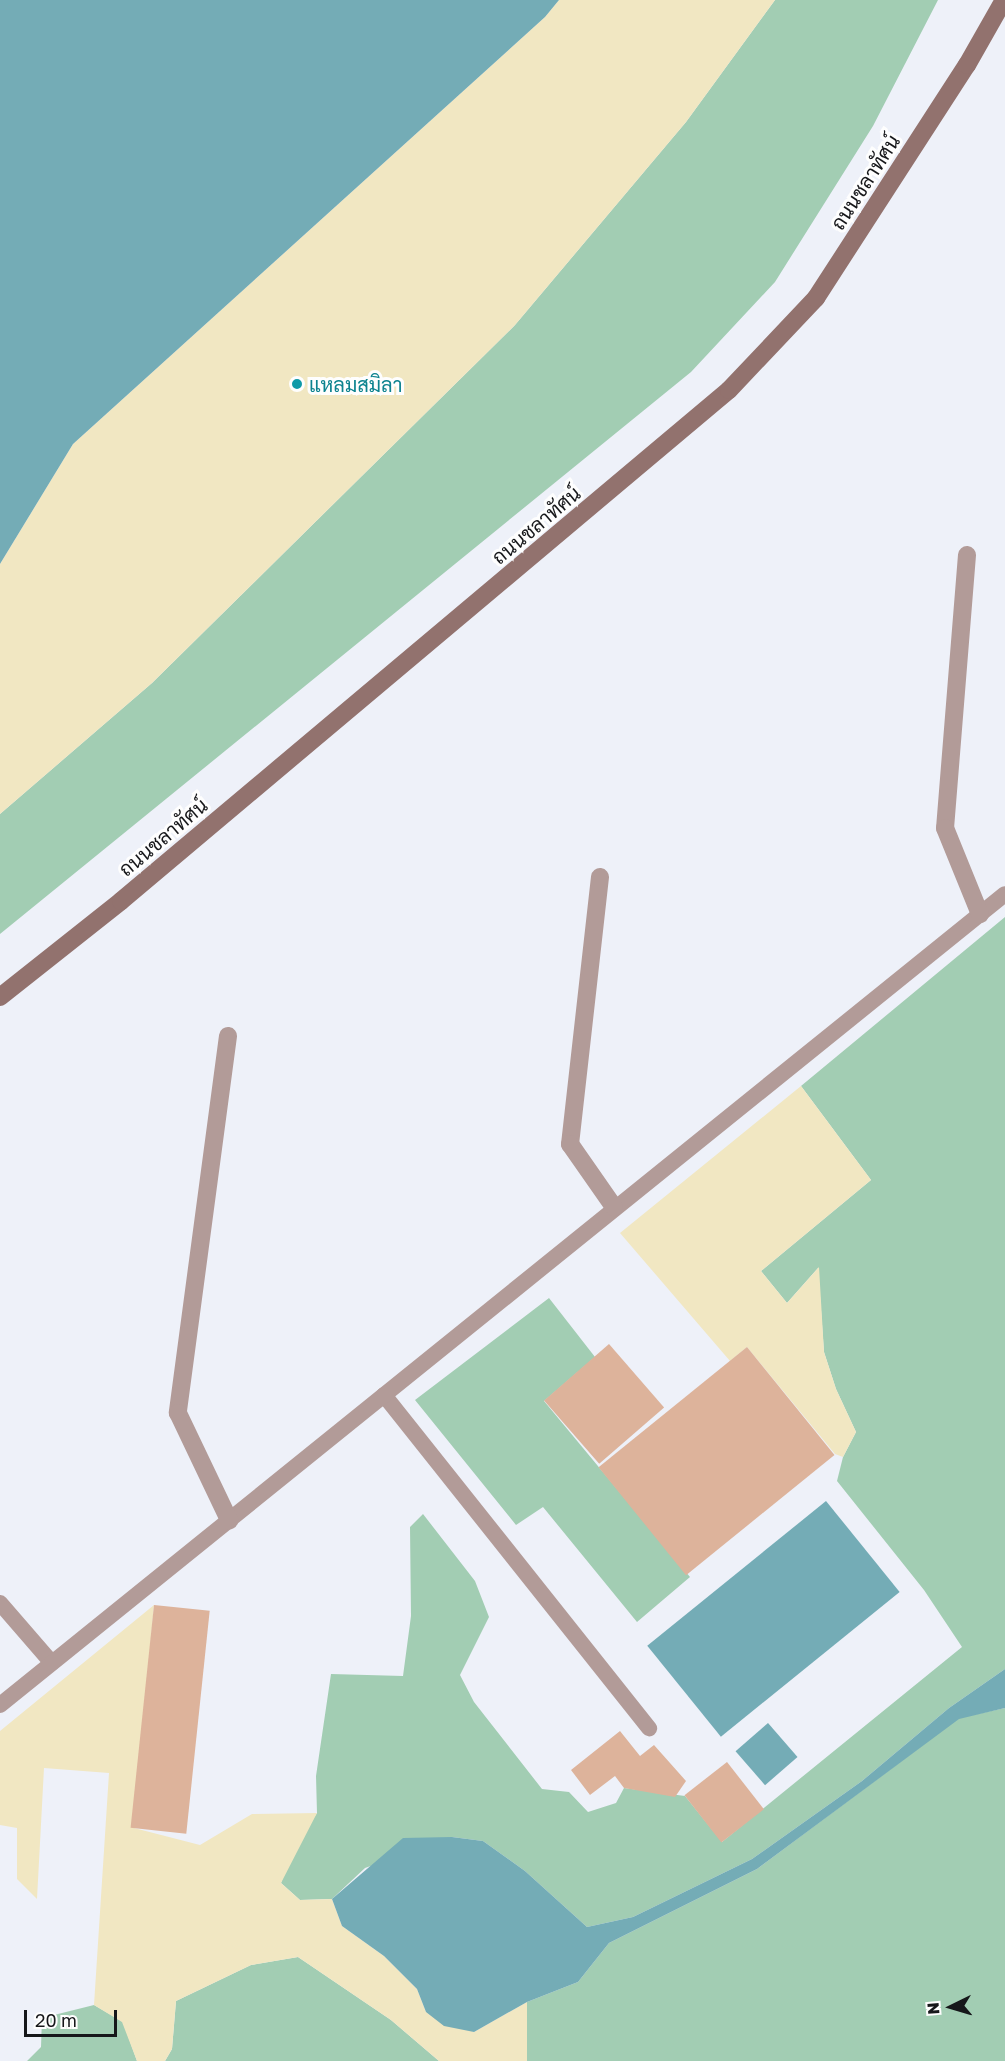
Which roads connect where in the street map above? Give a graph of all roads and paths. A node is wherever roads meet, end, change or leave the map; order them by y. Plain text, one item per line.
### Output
1 (1004, 0) edge
2 (967, 555) dead end
3 (600, 877) dead end
4 (1005, 894) edge
5 (980, 914) junction
6 (0, 997) edge
7 (228, 1036) dead end
8 (614, 1207) junction
9 (384, 1395) junction
10 (229, 1520) junction
11 (0, 1603) edge
12 (52, 1663) junction
13 (0, 1705) edge
14 (649, 1728) dead end

1 - 6 main road, ถนนชลาทัศน์
2 - 5 street
3 - 8 street
4 - 5 lane
5 - 8 lane
7 - 10 street
8 - 9 lane
9 - 10 lane
9 - 14 lane
10 - 12 lane
11 - 12 lane
12 - 13 lane

